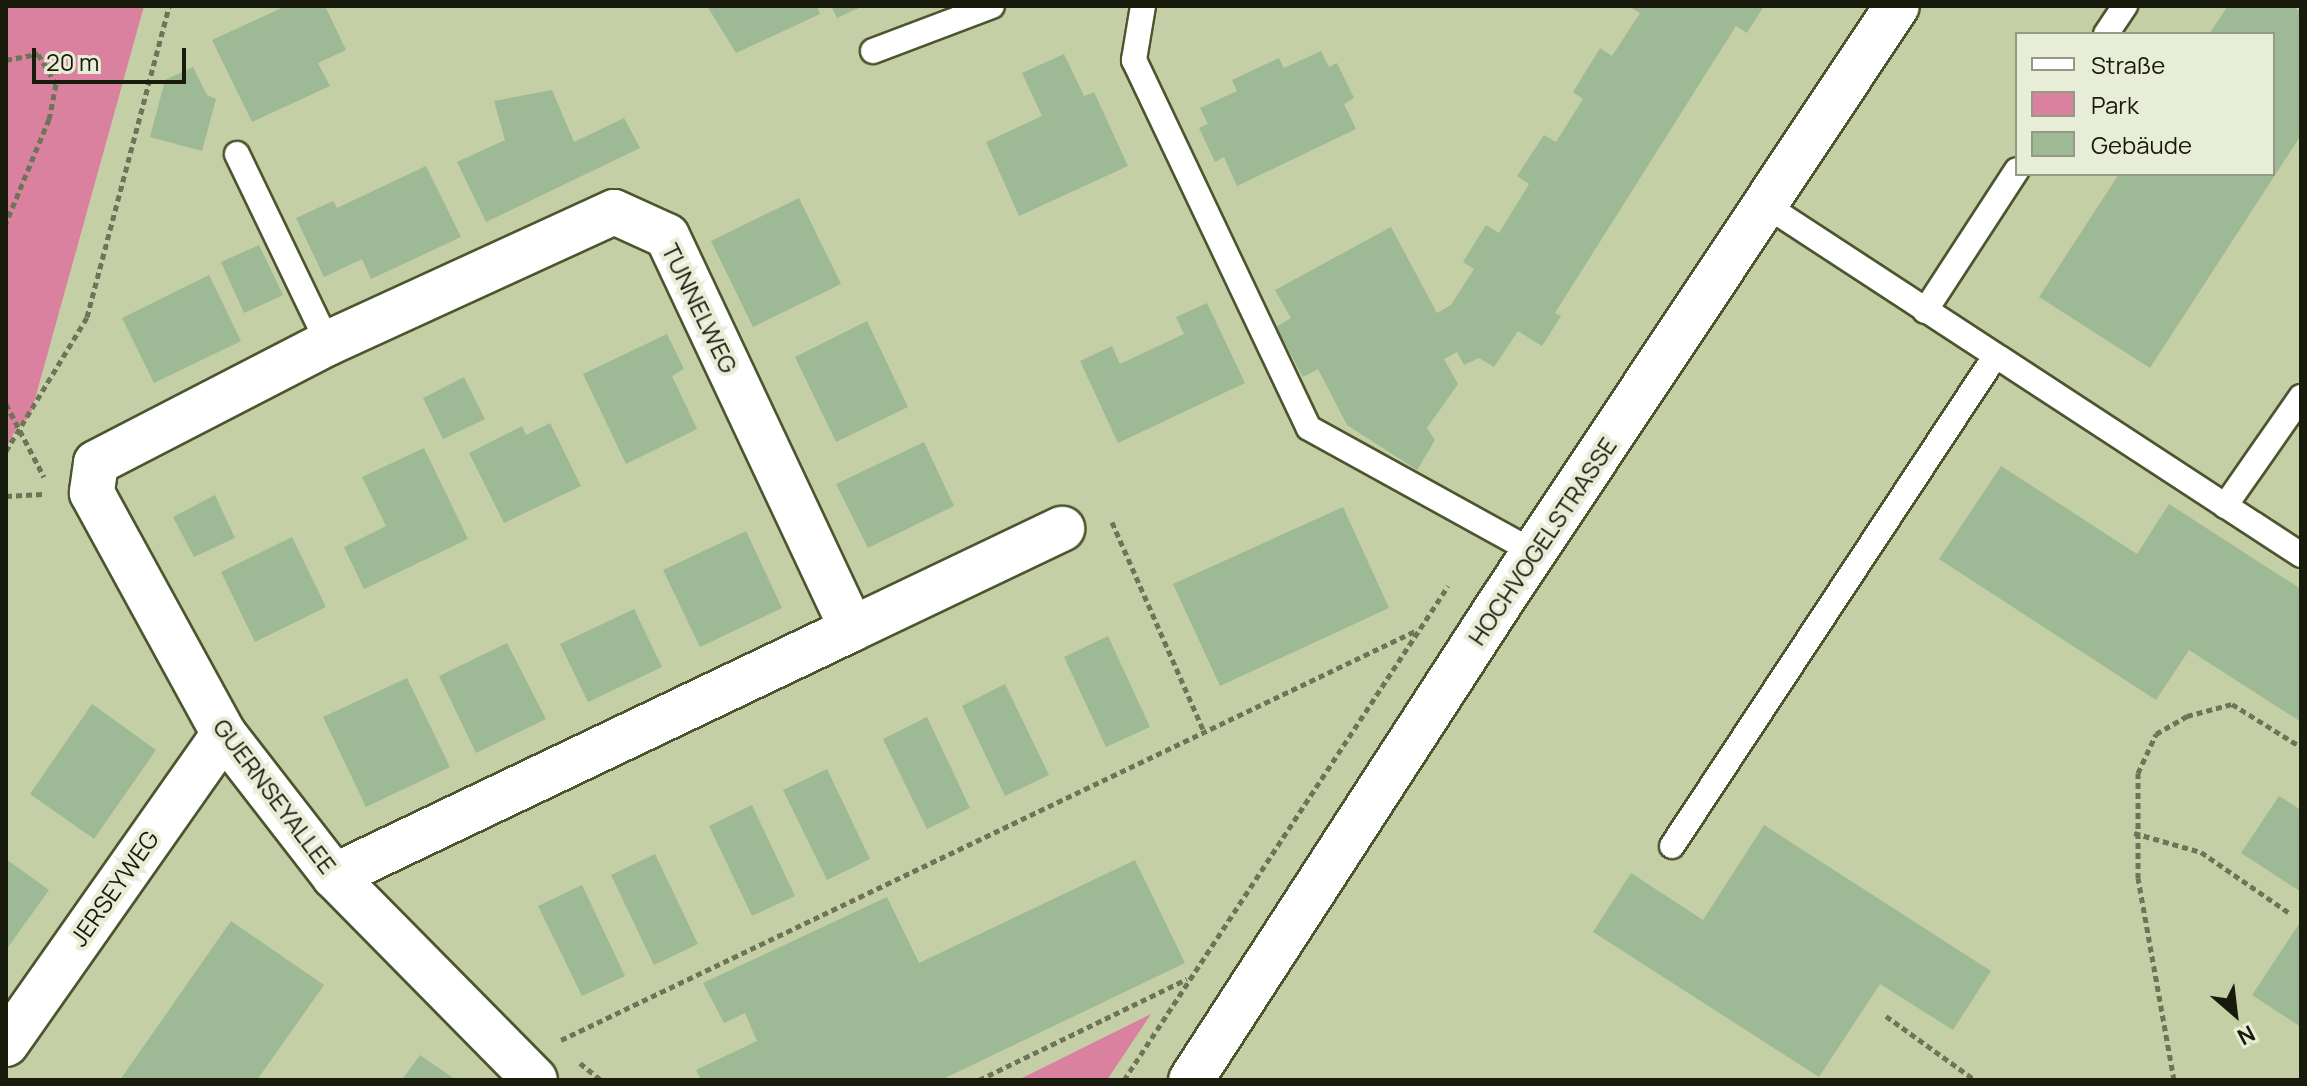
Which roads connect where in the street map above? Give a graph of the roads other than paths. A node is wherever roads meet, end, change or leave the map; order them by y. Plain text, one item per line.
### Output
1 (992, 6) edge
2 (1143, 6) edge
3 (1897, 6) edge
4 (2125, 6) edge
5 (2107, 32) edge
6 (873, 51) dead end
7 (237, 154) dead end
8 (2015, 173) edge
9 (1767, 206) junction
10 (1925, 311) junction
11 (328, 343) junction
12 (1994, 358) junction
13 (2301, 397) edge
14 (96, 463) joint
15 (2225, 506) junction
16 (1062, 529) road end
17 (1534, 552) junction
18 (2301, 555) edge
19 (852, 629) junction
20 (224, 734) junction
21 (1672, 846) dead end
22 (334, 876) junction
23 (6, 1044) edge
24 (550, 1066) edge
25 (1191, 1080) edge

1 - 6 lane
2 - 17 lane
3 - 9 street, HOCHVOGELSTRASSE
4 - 5 lane
7 - 11 lane
8 - 10 lane
9 - 10 lane
9 - 17 street, HOCHVOGELSTRASSE
10 - 12 lane
11 - 14 street, TUNNELWEG
11 - 19 street, TUNNELWEG
12 - 15 lane
12 - 21 lane
13 - 15 lane
14 - 20 street, GUERNSEYALLEE
15 - 18 lane
16 - 19 street
17 - 25 street, HOCHVOGELSTRASSE
19 - 22 street
20 - 22 street, GUERNSEYALLEE
20 - 23 street, JERSEYWEG
22 - 24 street, GUERNSEYALLEE

